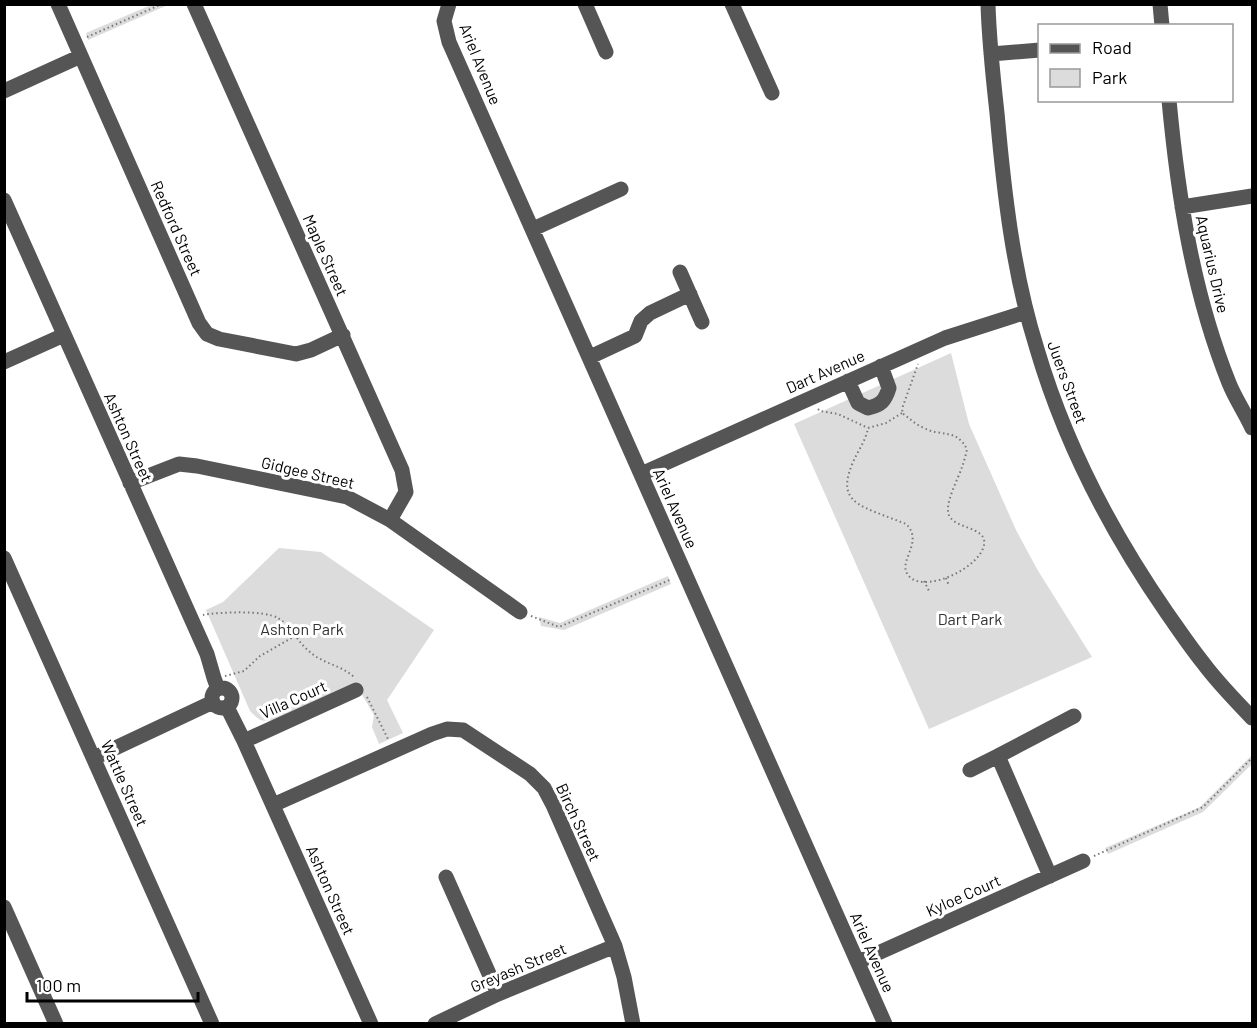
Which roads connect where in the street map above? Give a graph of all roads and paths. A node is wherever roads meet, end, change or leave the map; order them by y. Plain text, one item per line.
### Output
1 (58, 4) edge
2 (162, 4) edge
3 (194, 4) edge
4 (448, 4) edge
5 (585, 4) edge
6 (732, 4) edge
7 (988, 4) edge
8 (1160, 4) edge
9 (1162, 24) edge
10 (78, 49) junction
11 (1038, 50) edge
12 (606, 52) dead end
13 (991, 54) junction
14 (4, 91) edge
15 (772, 93) dead end
16 (1169, 102) edge
17 (621, 189) dead end
18 (1252, 196) edge
19 (4, 200) edge
20 (1182, 207) junction
21 (8, 219) edge
22 (533, 229) junction
23 (680, 272) dead end
24 (690, 294) junction
25 (1026, 312) junction
26 (702, 322) dead end
27 (64, 334) junction
28 (343, 335) junction
29 (924, 347) junction
30 (590, 357) junction
31 (4, 362) edge
32 (880, 366) junction
33 (848, 381) junction
34 (810, 398) junction
35 (902, 413) junction
36 (868, 428) junction
37 (1252, 428) edge
38 (641, 474) junction
39 (130, 483) junction
40 (390, 520) junction
41 (4, 558) edge
42 (686, 573) junction
43 (946, 578) junction
44 (924, 581) junction
45 (949, 586) dead end
46 (930, 593) dead end
47 (520, 612) joint
48 (190, 618) junction
49 (295, 636) junction
50 (360, 688) junction
51 (218, 694) junction
52 (1074, 716) dead end
53 (1252, 718) edge
54 (244, 741) junction
55 (394, 751) junction
56 (998, 756) junction
57 (94, 758) junction
58 (1252, 758) edge
59 (970, 770) dead end
60 (273, 805) junction
61 (1083, 861) joint
62 (1050, 876) junction
63 (446, 877) dead end
64 (5, 908) edge
65 (615, 946) junction
66 (858, 962) junction
67 (498, 994) junction
68 (56, 1023) edge
69 (212, 1023) edge
70 (371, 1023) edge
71 (435, 1023) edge
72 (633, 1023) edge
73 (885, 1023) edge

1 - 10 street, Redford Street
2 - 10 path
3 - 28 street, Maple Street
4 - 22 street, Ariel Avenue
5 - 12 street
6 - 15 street
7 - 13 street, Juers Street
8 - 9 street
10 - 14 street
10 - 28 street, Redford Street
11 - 13 street
13 - 25 street, Juers Street
16 - 20 street, Aquarius Drive
17 - 22 street
18 - 20 street
19 - 21 street, Ashton Street
20 - 37 street, Aquarius Drive
21 - 27 street, Ashton Street
22 - 30 street, Ariel Avenue
23 - 24 street
24 - 26 street
24 - 30 street
25 - 29 street, Dart Avenue
25 - 53 street, Juers Street
27 - 31 street
27 - 39 street, Ashton Street
28 - 40 street, Maple Street
29 - 32 street, Dart Avenue
29 - 35 path
30 - 38 street, Ariel Avenue
32 - 33 street, Dart Avenue
32 - 33 street
33 - 34 street, Dart Avenue
34 - 36 path
34 - 38 street, Dart Avenue
35 - 36 path
35 - 43 path
36 - 44 path
38 - 42 street, Ariel Avenue
39 - 40 street, Gidgee Street
39 - 48 street, Ashton Street
40 - 47 street, Gidgee Street
41 - 57 street, Wattle Street
42 - 47 path
42 - 66 street, Ariel Avenue
43 - 44 path
43 - 45 path
44 - 46 path
48 - 49 path
48 - 51 street, Ashton Street
49 - 50 path
49 - 51 path
50 - 54 street, Villa Court
50 - 55 path
51 - 54 street, Ashton Street
51 - 57 street
52 - 56 street
54 - 60 street, Ashton Street
55 - 60 street, Birch Street
55 - 65 street, Birch Street
56 - 59 street
56 - 62 street
57 - 69 street, Wattle Street
58 - 61 path
60 - 70 street, Ashton Street
61 - 62 street, Kyloe Court
62 - 66 street, Kyloe Court
63 - 67 street
64 - 68 street
65 - 67 street, Greyash Street
65 - 72 street, Birch Street
66 - 73 street, Ariel Avenue
67 - 71 street, Greyash Street

